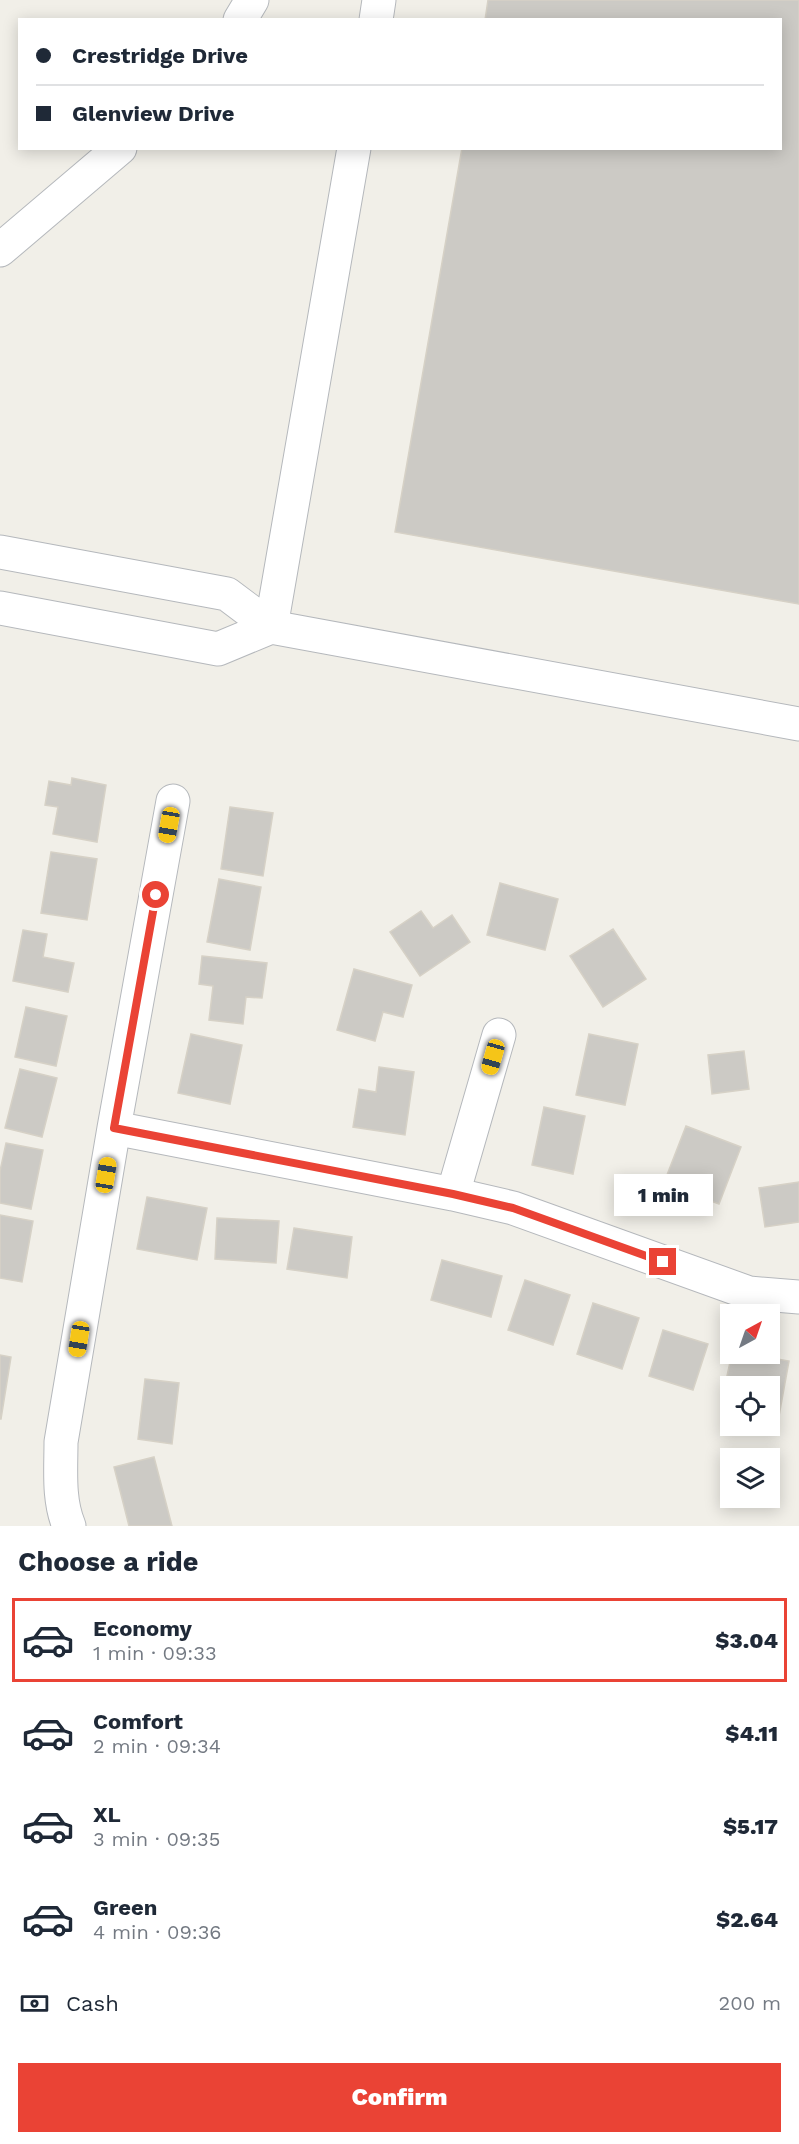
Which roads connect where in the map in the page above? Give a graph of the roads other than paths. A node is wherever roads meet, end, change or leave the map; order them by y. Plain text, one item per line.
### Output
1 (252, 0) edge
2 (379, 0) edge
3 (241, 18) edge
4 (376, 18) edge
5 (118, 150) edge
6 (354, 150) edge
7 (0, 250) edge
8 (0, 552) edge
9 (0, 608) edge
10 (271, 627) junction
11 (799, 724) edge
12 (173, 801) dead end
13 (499, 1035) dead end
14 (114, 1128) junction
15 (453, 1194) junction
16 (799, 1297) edge
17 (69, 1526) edge

1 - 3 street
2 - 4 street
5 - 7 street
6 - 10 street
8 - 10 street
9 - 10 street
10 - 11 street
12 - 14 street
13 - 15 street
14 - 15 street
14 - 17 street
15 - 16 street

